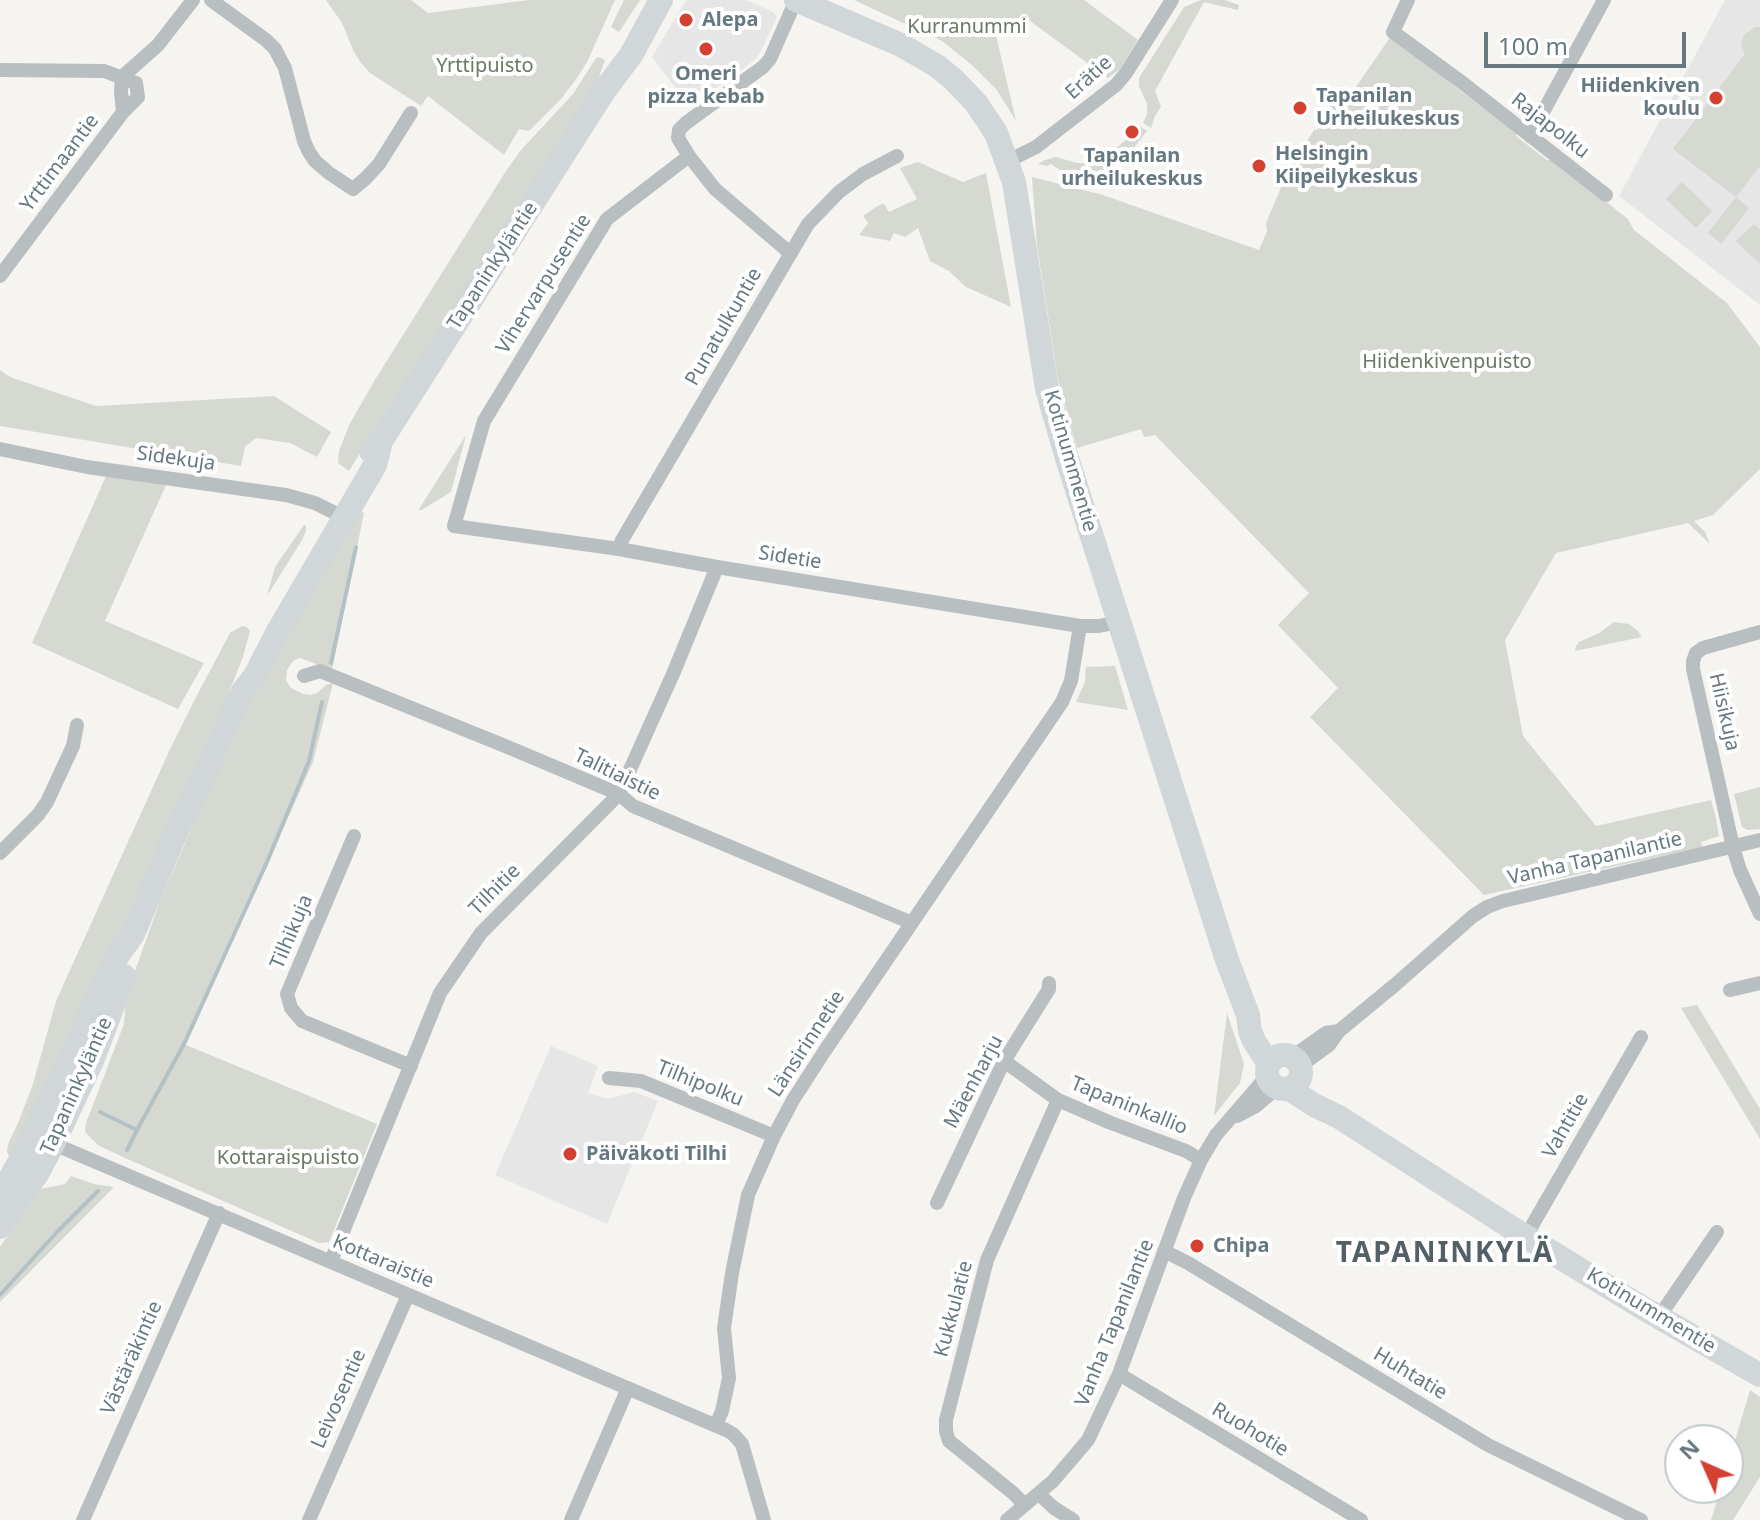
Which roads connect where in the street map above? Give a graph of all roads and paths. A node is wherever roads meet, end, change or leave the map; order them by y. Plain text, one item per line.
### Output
1 (193, 0) edge
2 (211, 0) edge
3 (644, 0) edge
4 (661, 0) edge
5 (796, 0) edge
6 (1172, 0) edge
7 (1408, 0) edge
8 (1604, 0) edge
9 (0, 70) edge
10 (122, 77) junction
11 (604, 91) junction
12 (411, 113) dead end
13 (1530, 136) junction
14 (689, 156) junction
15 (897, 156) dead end
16 (1008, 161) junction
17 (1606, 195) dead end
18 (790, 253) junction
19 (0, 276) edge
20 (0, 449) edge
21 (336, 513) junction
22 (454, 526) joint
23 (619, 549) junction
24 (717, 567) junction
25 (1119, 622) junction
26 (1080, 626) junction
27 (1760, 632) edge
28 (304, 676) dead end
29 (77, 725) dead end
30 (619, 794) junction
31 (354, 836) dead end
32 (1760, 840) edge
33 (1733, 847) junction
34 (0, 853) edge
35 (1760, 914) edge
36 (912, 923) junction
37 (1049, 983) dead end
38 (1760, 983) edge
39 (1730, 990) dead end
40 (1641, 1037) dead end
41 (1004, 1061) junction
42 (411, 1066) junction
43 (1284, 1072) junction
44 (609, 1078) dead end
45 (1058, 1100) junction
46 (774, 1136) junction
47 (44, 1140) junction
48 (1201, 1160) junction
49 (0, 1197) edge
50 (937, 1203) dead end
51 (219, 1213) junction
52 (0, 1227) edge
53 (1717, 1232) dead end
54 (1526, 1236) junction
55 (1164, 1251) junction
56 (331, 1261) junction
57 (408, 1295) junction
58 (1659, 1317) junction
59 (1119, 1374) junction
60 (1760, 1375) edge
61 (628, 1388) junction
62 (716, 1425) junction
63 (1039, 1494) junction
64 (1025, 1505) junction
65 (83, 1520) edge
66 (309, 1520) edge
67 (571, 1520) edge
68 (764, 1520) edge
69 (1007, 1520) edge
70 (1073, 1520) edge
71 (1361, 1520) edge
72 (1641, 1520) edge

1 - 10 street
2 - 12 street
3 - 11 main road, Tapaninkyläntie
4 - 11 main road, Tapaninkyläntie
5 - 14 street
5 - 16 main road, Kotinummentie
6 - 16 street, Erätie
7 - 13 street, Rajapolku
8 - 13 street
9 - 10 street
10 - 19 street, Yrttimaantie
11 - 21 main road, Tapaninkyläntie
13 - 17 street, Rajapolku
14 - 18 street
14 - 22 street, Vihervarpusentie
15 - 18 street, Punatulkuntie
16 - 25 main road, Kotinummentie
18 - 23 street, Punatulkuntie
20 - 21 street, Sidekuja
21 - 47 main road, Tapaninkyläntie
22 - 23 street, Sidetie
23 - 24 street, Sidetie
24 - 26 street, Sidetie
24 - 30 street, Tilhitie
25 - 26 street, Sidetie
25 - 43 main road, Kotinummentie
26 - 36 street, Länsirinnetie
27 - 33 street, Hiisikuja
28 - 30 street, Talitiaistie
29 - 34 street
30 - 36 street, Talitiaistie
30 - 42 street, Tilhitie
31 - 42 street, Tilhikuja
32 - 33 street, Vanha Tapanilantie
33 - 35 street, Hiisikuja
33 - 43 street, Vanha Tapanilantie
36 - 46 street, Länsirinnetie
37 - 41 street, Mäenharju
38 - 39 street
40 - 54 street, Vahtitie
41 - 45 street, Tapaninkallio
41 - 50 street, Mäenharju
42 - 56 street, Tilhitie
43 - 48 street, Vanha Tapanilantie
43 - 54 main road, Kotinummentie
44 - 46 street, Tilhipolku
45 - 48 street, Tapaninkallio
45 - 64 street, Kukkulatie
46 - 62 street, Länsirinnetie
47 - 49 main road, Tapaninkyläntie
47 - 51 street, Kottaraistie
47 - 52 main road, Tapaninkyläntie
48 - 55 street, Vanha Tapanilantie
51 - 56 street, Kottaraistie
51 - 65 street, Västäräkintie
53 - 58 street
54 - 58 main road, Kotinummentie
55 - 59 street, Vanha Tapanilantie
55 - 72 street, Huhtatie
56 - 57 street, Kottaraistie
57 - 61 street, Kottaraistie
57 - 66 street, Leivosentie
58 - 60 main road, Kotinummentie
59 - 63 street, Vanha Tapanilantie
59 - 71 street, Ruohotie
61 - 62 street, Kottaraistie
61 - 67 street
62 - 68 street
63 - 64 street, Vanha Tapanilantie
63 - 70 street
64 - 69 street, Vanha Tapanilantie

